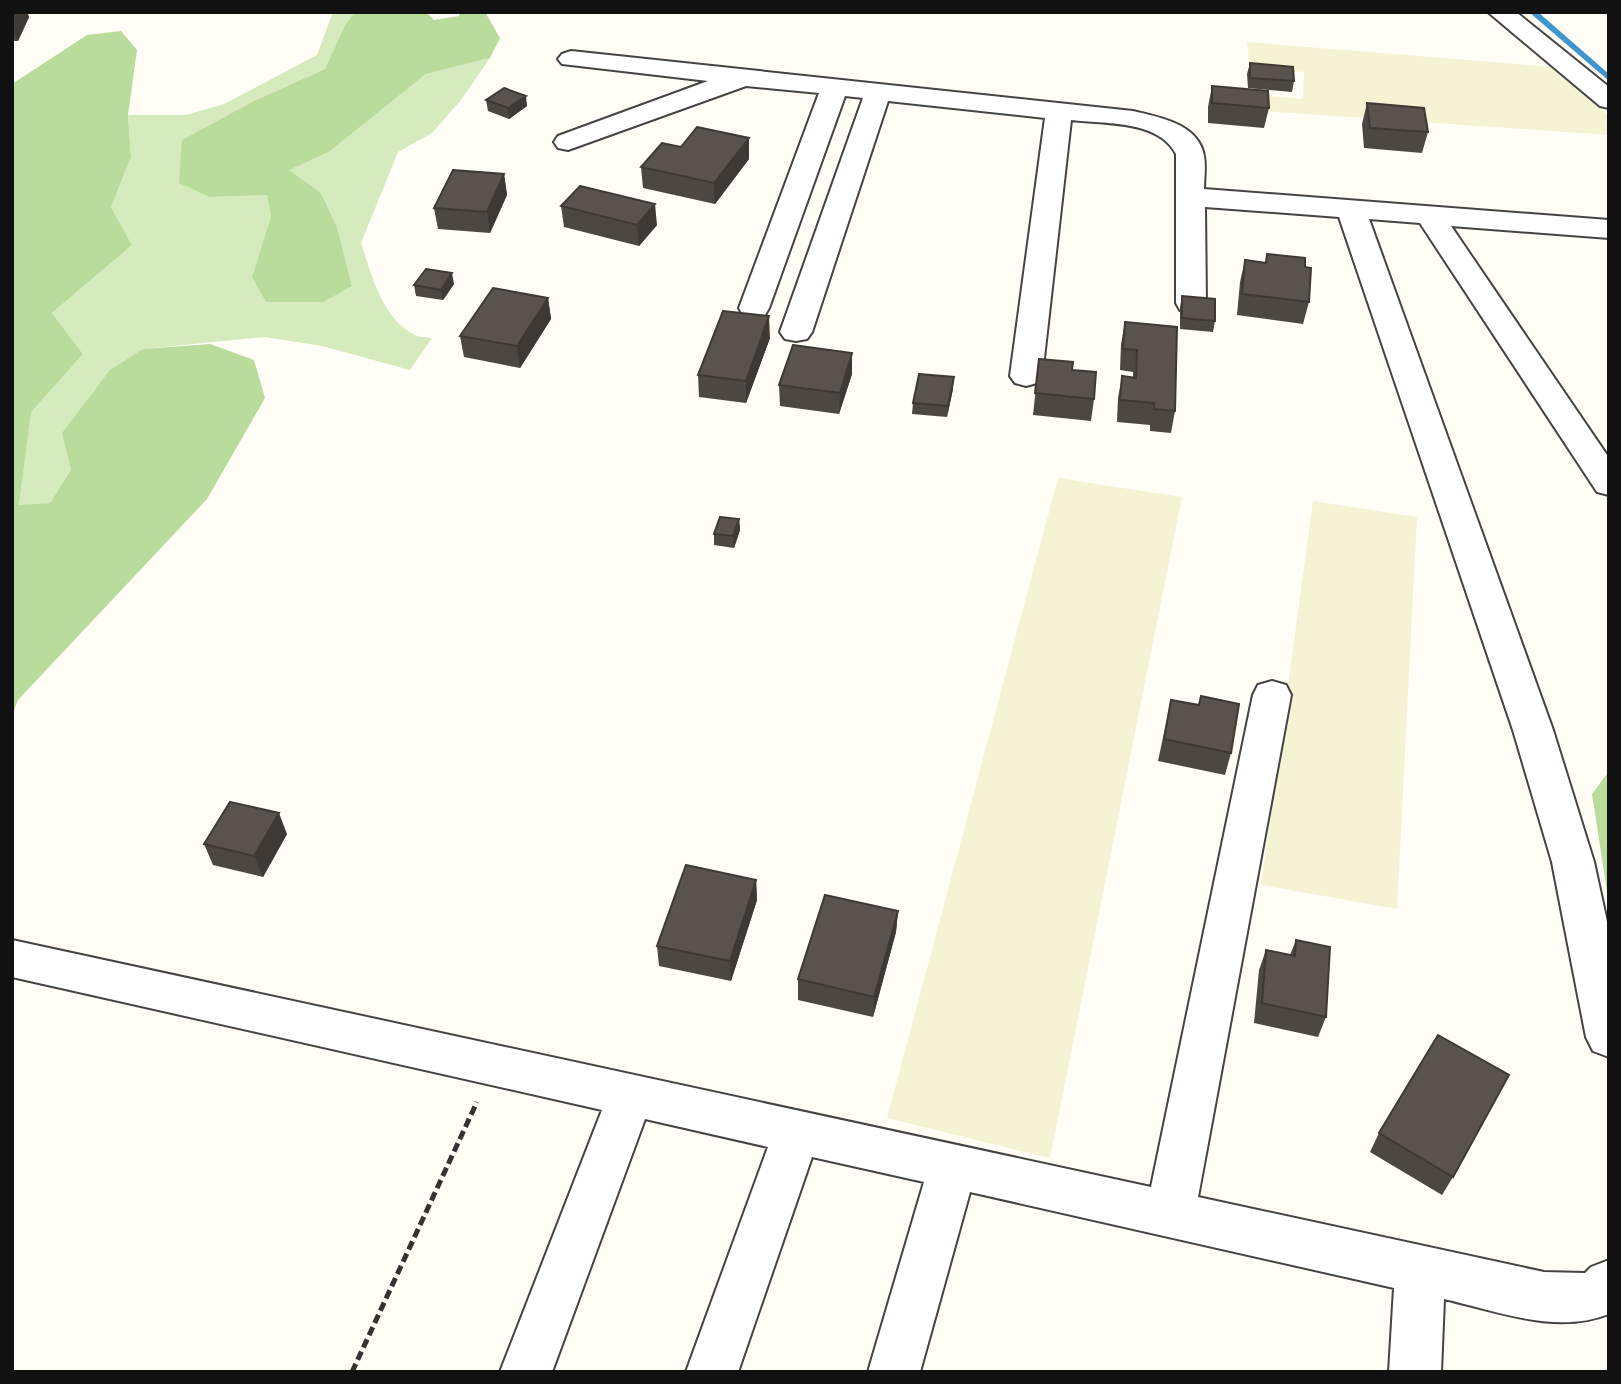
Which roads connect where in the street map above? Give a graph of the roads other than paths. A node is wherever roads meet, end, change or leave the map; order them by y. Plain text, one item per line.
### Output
1 (1500, 12) edge
2 (571, 59) dead end
3 (745, 77) junction
4 (835, 87) junction
5 (878, 92) junction
6 (1609, 100) edge
7 (1059, 111) junction
8 (568, 142) dead end
9 (1192, 197) junction
10 (1351, 209) junction
11 (1429, 215) junction
12 (1609, 229) edge
13 (1191, 303) edge
14 (754, 307) dead end
15 (796, 332) dead end
16 (1026, 376) dead end
17 (1609, 484) edge
18 (1272, 695) dead end
19 (12, 958) edge
20 (1609, 1037) edge
21 (631, 1095) junction
22 (797, 1132) junction
23 (953, 1166) junction
24 (1170, 1214) junction
25 (1420, 1270) junction
26 (1609, 1284) edge
27 (526, 1372) edge
28 (712, 1372) edge
29 (894, 1372) edge
30 (1415, 1372) edge

1 - 6 lane
2 - 3 lane
3 - 4 lane
3 - 8 lane
4 - 5 lane
4 - 14 lane
5 - 7 lane
5 - 15 lane
7 - 9 lane
7 - 16 lane
9 - 10 lane
9 - 13 lane
10 - 11 lane
10 - 20 lane
11 - 12 lane
11 - 17 lane
18 - 24 lane
19 - 21 lane
21 - 22 lane
21 - 27 lane
22 - 23 lane
22 - 28 lane
23 - 24 lane
23 - 29 lane
24 - 25 lane
25 - 26 lane
25 - 30 lane

